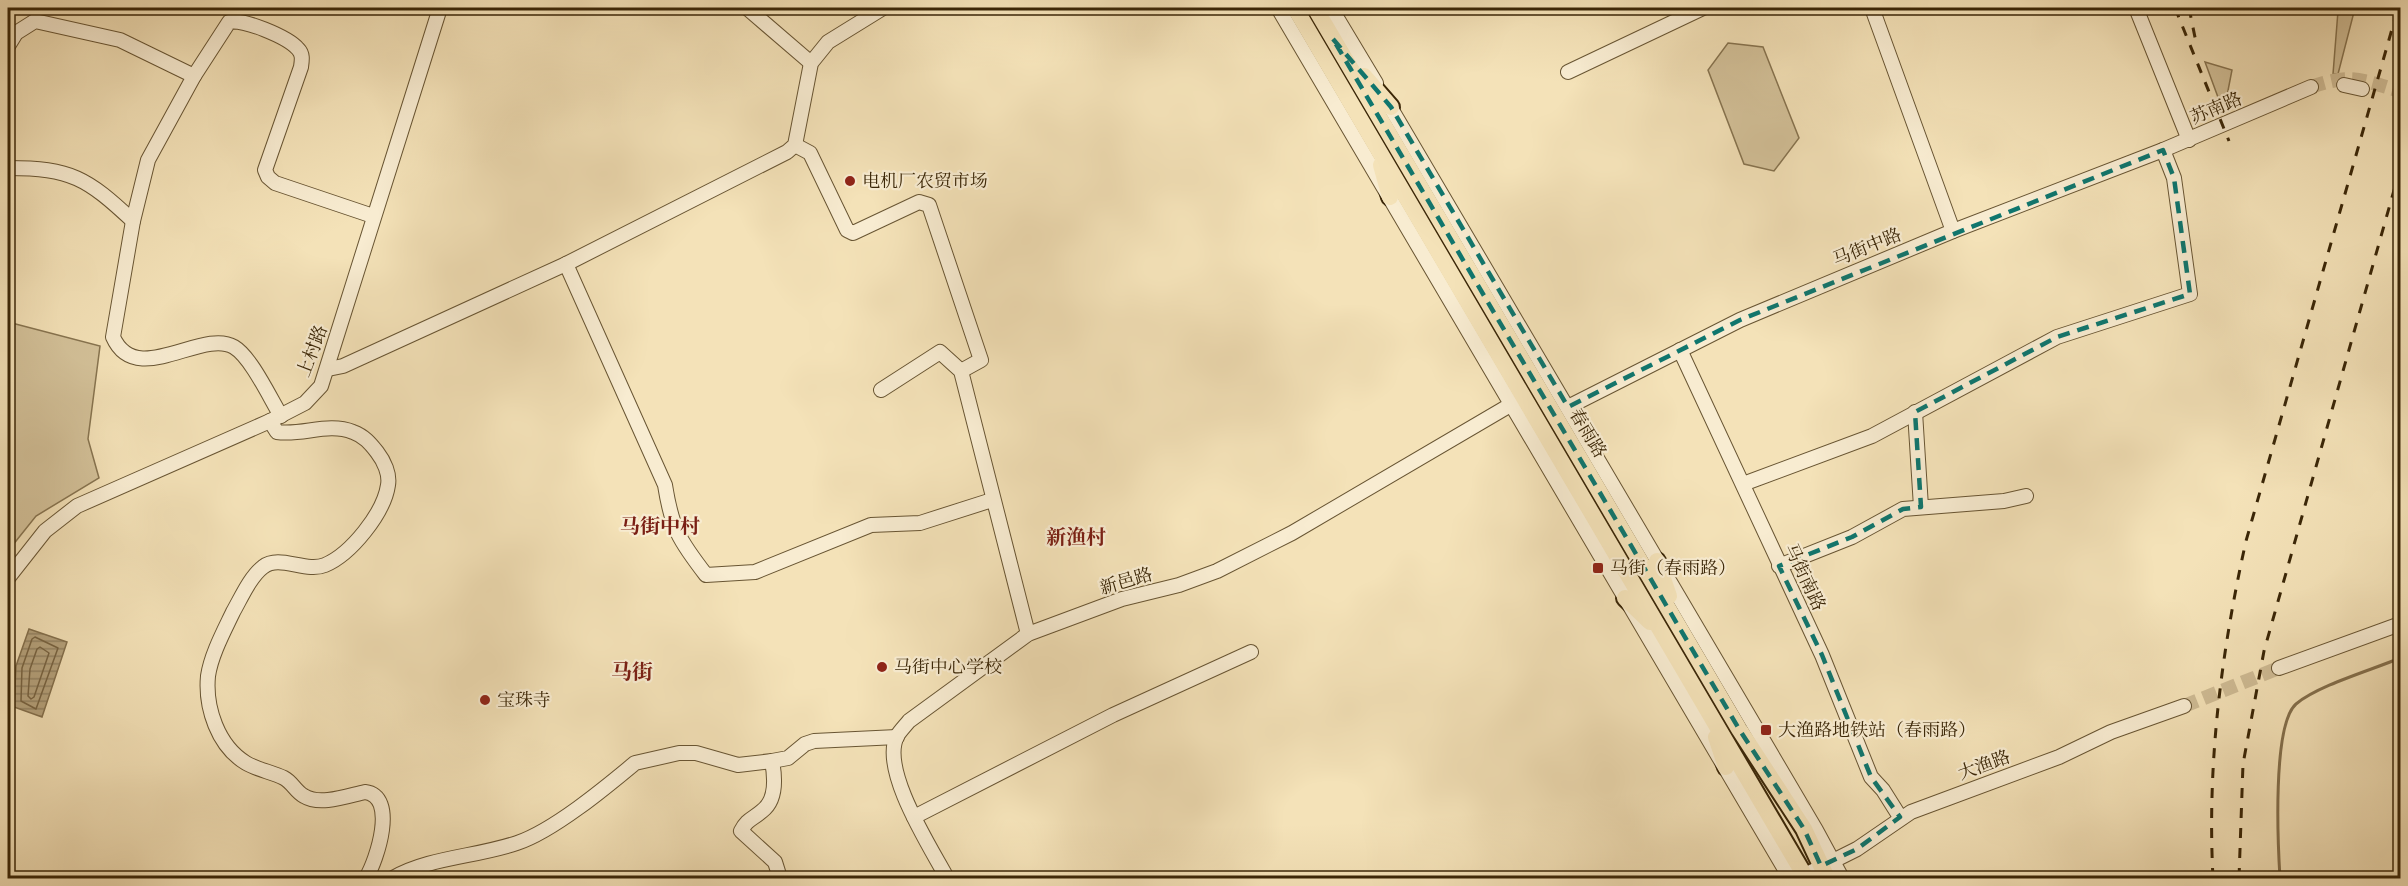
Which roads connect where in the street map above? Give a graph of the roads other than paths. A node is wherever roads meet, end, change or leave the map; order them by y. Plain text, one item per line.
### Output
1 (440, 8) edge
2 (747, 8) edge
3 (883, 8) edge
4 (1278, 8) edge
5 (1295, 8) edge
6 (1315, 8) edge
7 (1331, 8) edge
8 (1703, 8) edge
9 (1872, 8) edge
10 (2136, 8) edge
11 (1333, 39) junction
12 (8, 46) edge
13 (811, 63) junction
14 (1568, 72) dead end
15 (194, 76) junction
16 (2344, 85) dead end
17 (2362, 89) dead end
18 (2311, 92) tunnel mouth
19 (1391, 107) junction
20 (2188, 140) junction
21 (1375, 144) junction
22 (795, 145) junction
23 (2163, 150) junction
24 (8, 168) edge
25 (1389, 197) junction
26 (373, 216) junction
27 (133, 220) junction
28 (1953, 231) junction
29 (566, 264) junction
30 (1680, 350) junction
31 (328, 369) junction
32 (962, 371) junction
33 (881, 390) dead end
34 (1512, 404) junction
35 (1568, 407) junction
36 (1915, 412) junction
37 (276, 418) junction
38 (1743, 484) junction
39 (2026, 496) dead end
40 (992, 500) junction
41 (1921, 507) junction
42 (1657, 561) junction
43 (1779, 566) junction
44 (8, 578) edge
45 (1625, 597) junction
46 (2400, 624) edge
47 (1678, 625) junction
48 (1028, 634) junction
49 (1666, 638) junction
50 (1251, 652) dead end
51 (2279, 668) tunnel mouth
52 (1704, 702) junction
53 (2184, 706) tunnel mouth
54 (897, 737) junction
55 (772, 761) junction
56 (1726, 766) junction
57 (1771, 775) junction
58 (914, 817) junction
59 (1900, 817) junction
60 (1816, 830) junction
61 (1827, 868) edge
62 (1800, 878) edge
63 (366, 879) edge
64 (393, 879) edge
65 (780, 879) edge
66 (947, 879) edge
67 (1842, 879) edge

1 - 26 street, 上村路
2 - 13 street
3 - 13 street
4 - 25 street
5 - 21 main road, 春雨路
6 - 11 main road, 春雨路
7 - 19 street
8 - 14 street
9 - 28 street
10 - 20 street
11 - 19 main road
11 - 47 main road, 春雨路
12 - 15 street
13 - 22 street
15 - 26 street
15 - 27 street
16 - 17 street
18 - 20 street, 苏南路
19 - 35 street
20 - 23 street, 马街中路
21 - 25 main road
21 - 49 main road, 春雨路
22 - 29 street
22 - 32 street
23 - 28 street, 马街中路
23 - 36 street
24 - 27 street
25 - 34 street
26 - 31 street, 上村路
27 - 37 street
28 - 30 street, 马街中路
29 - 31 street
29 - 40 street
30 - 35 street, 马街中路
30 - 38 street, 马街南路
31 - 37 street, 上村路
32 - 33 street
32 - 40 street
34 - 45 street
34 - 48 street, 新邑路
35 - 42 street
36 - 38 street
36 - 41 street
37 - 44 street, 上村路
37 - 63 street
38 - 43 street, 马街南路
39 - 41 street
40 - 48 street
41 - 43 street
42 - 47 main road
42 - 60 street
43 - 59 street, 马街南路
45 - 49 main road
45 - 56 street
46 - 51 street
47 - 57 main road, 春雨路
48 - 54 street, 新邑路
49 - 52 main road, 春雨路
50 - 58 street
52 - 56 main road
52 - 62 main road, 春雨路
53 - 59 street, 大渔路
54 - 55 street
54 - 58 street
55 - 64 street
55 - 65 street
56 - 62 street
57 - 60 main road
57 - 61 main road, 春雨路
58 - 66 street
59 - 61 street, 大渔路
60 - 61 street
61 - 62 street, 大渔路
61 - 67 street

